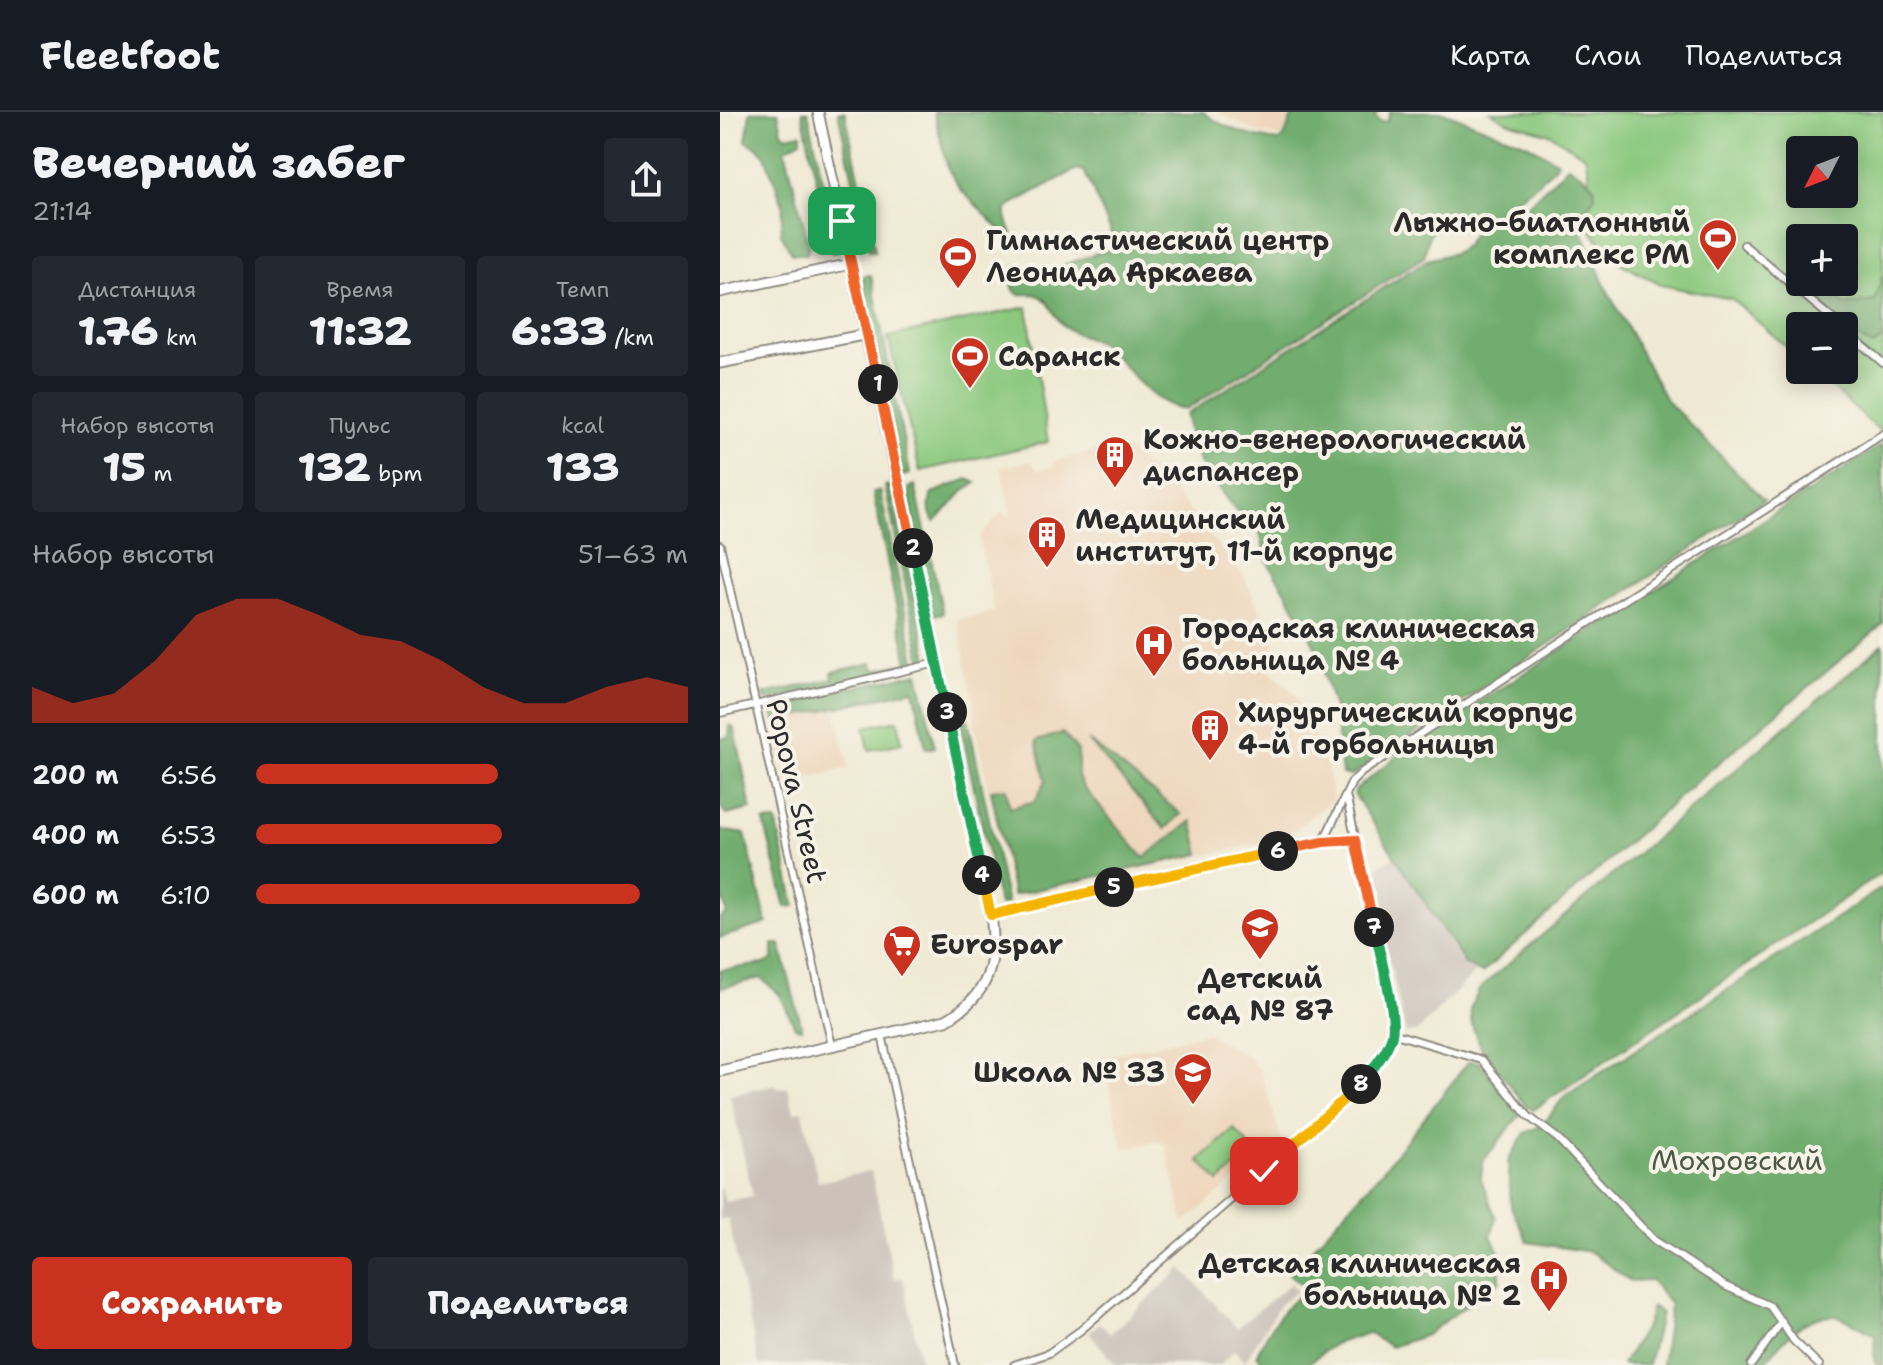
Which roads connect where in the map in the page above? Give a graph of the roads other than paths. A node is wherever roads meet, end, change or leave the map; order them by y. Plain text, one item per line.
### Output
1 (818, 112) edge
2 (1744, 245) dead end
3 (851, 264) junction
4 (720, 292) edge
5 (1824, 312) edge
6 (868, 334) junction
7 (1858, 341) edge
8 (720, 363) edge
9 (1883, 363) edge
10 (1883, 434) edge
11 (720, 545) edge
12 (937, 663) junction
13 (755, 705) junction
14 (720, 713) edge
15 (1346, 795) junction
16 (1355, 840) junction
17 (1323, 842) junction
18 (991, 915) junction
19 (1392, 1033) junction
20 (882, 1035) junction
21 (832, 1046) junction
22 (720, 1071) edge
23 (1782, 1321) junction
24 (955, 1365) edge
25 (1014, 1365) edge
26 (1751, 1365) edge
27 (1819, 1365) edge

1 - 3 main road
2 - 5 street
3 - 4 main road
3 - 6 main road
6 - 8 main road
6 - 12 main road
7 - 9 street
10 - 15 street
11 - 13 street, Popova Street
12 - 13 street
12 - 18 main road
13 - 14 street
13 - 21 street, Popova Street
15 - 16 street
15 - 17 street
16 - 17 street
16 - 19 street
17 - 18 street
18 - 20 main road
19 - 23 street
19 - 25 street
20 - 21 main road
20 - 24 street
21 - 22 main road
23 - 26 street
23 - 27 street

